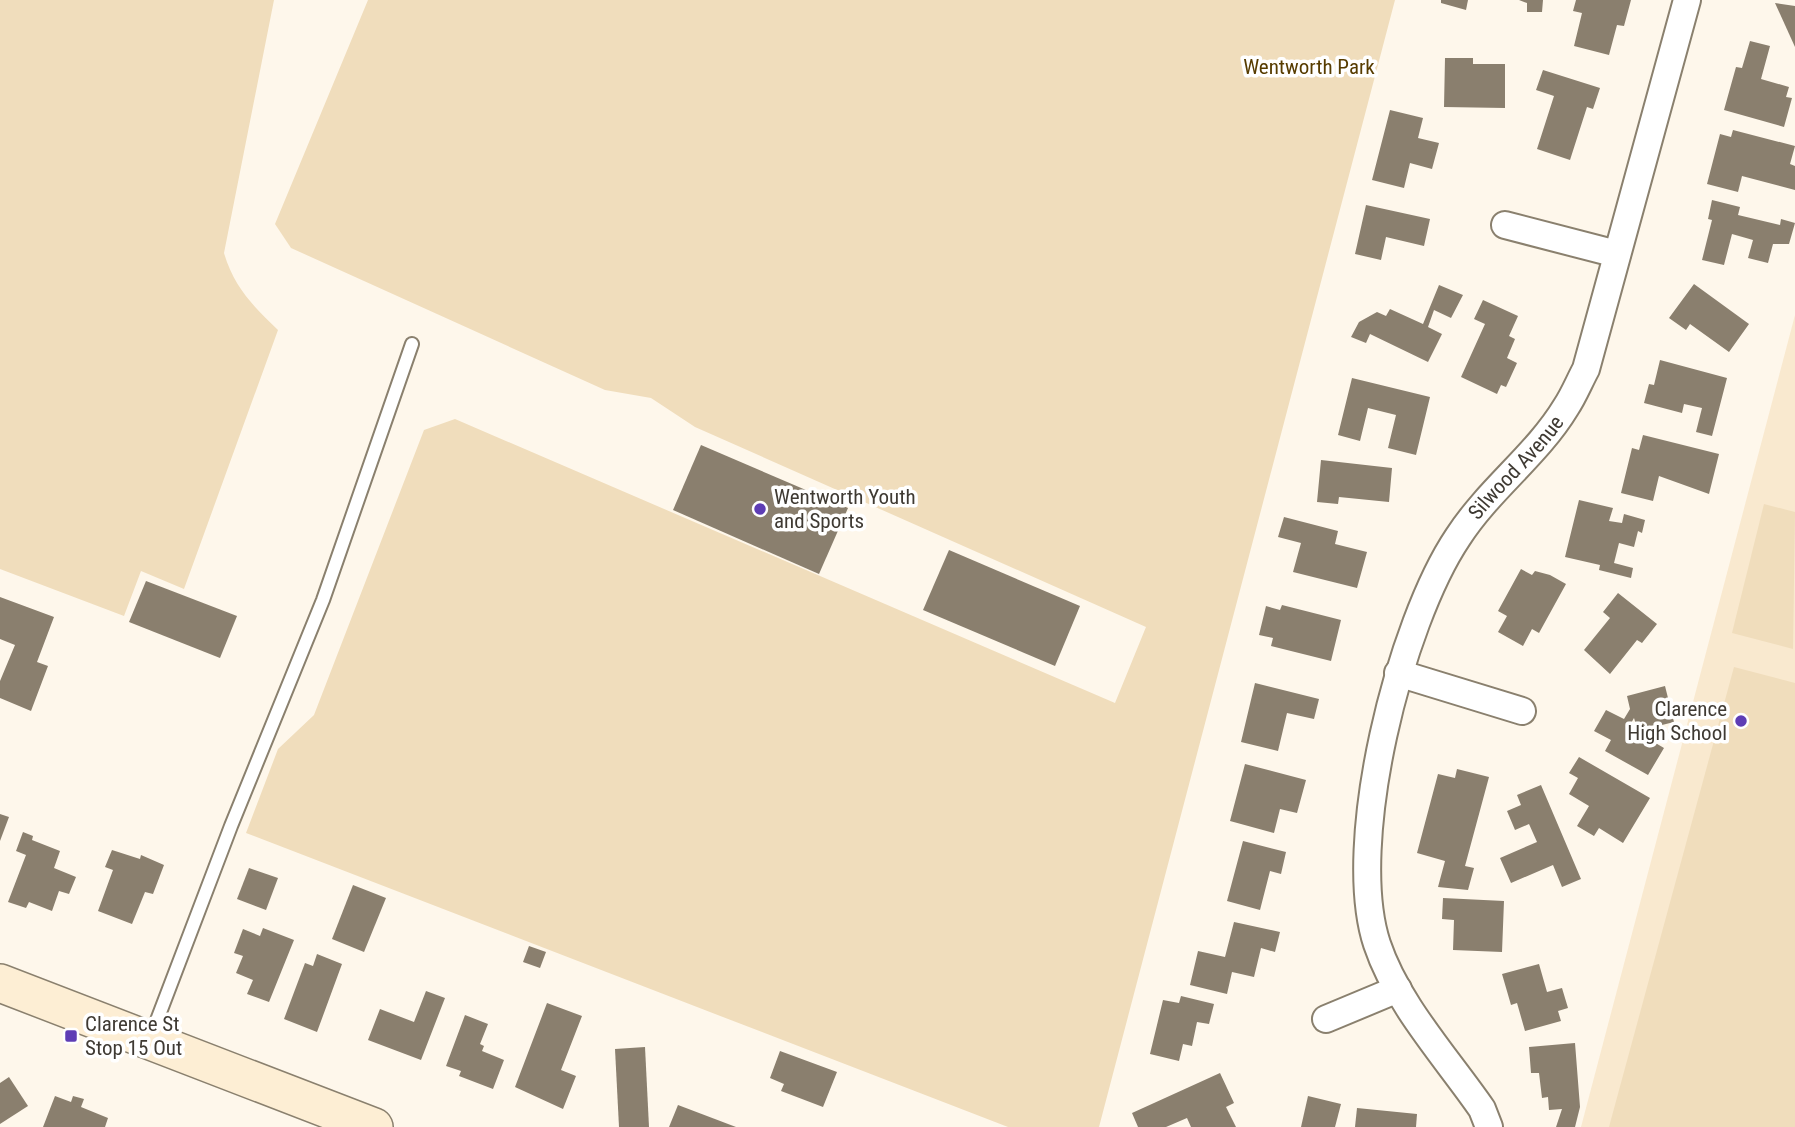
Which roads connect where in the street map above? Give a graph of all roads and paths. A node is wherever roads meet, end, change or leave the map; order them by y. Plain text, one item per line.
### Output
1 (1687, 0) edge
2 (1505, 225) dead end
3 (1617, 254) junction
4 (412, 344) dead end
5 (1398, 673) junction
6 (1522, 711) dead end
7 (0, 983) edge
8 (1398, 989) junction
9 (1326, 1019) dead end
10 (150, 1040) junction
11 (374, 1127) edge
12 (1489, 1127) edge

1 - 3 street, Silwood Avenue
2 - 3 street
3 - 5 street, Silwood Avenue
4 - 10 lane
5 - 6 street
5 - 8 street, Silwood Avenue
7 - 10 main road
8 - 9 street
8 - 12 street, Silwood Avenue
10 - 11 main road

